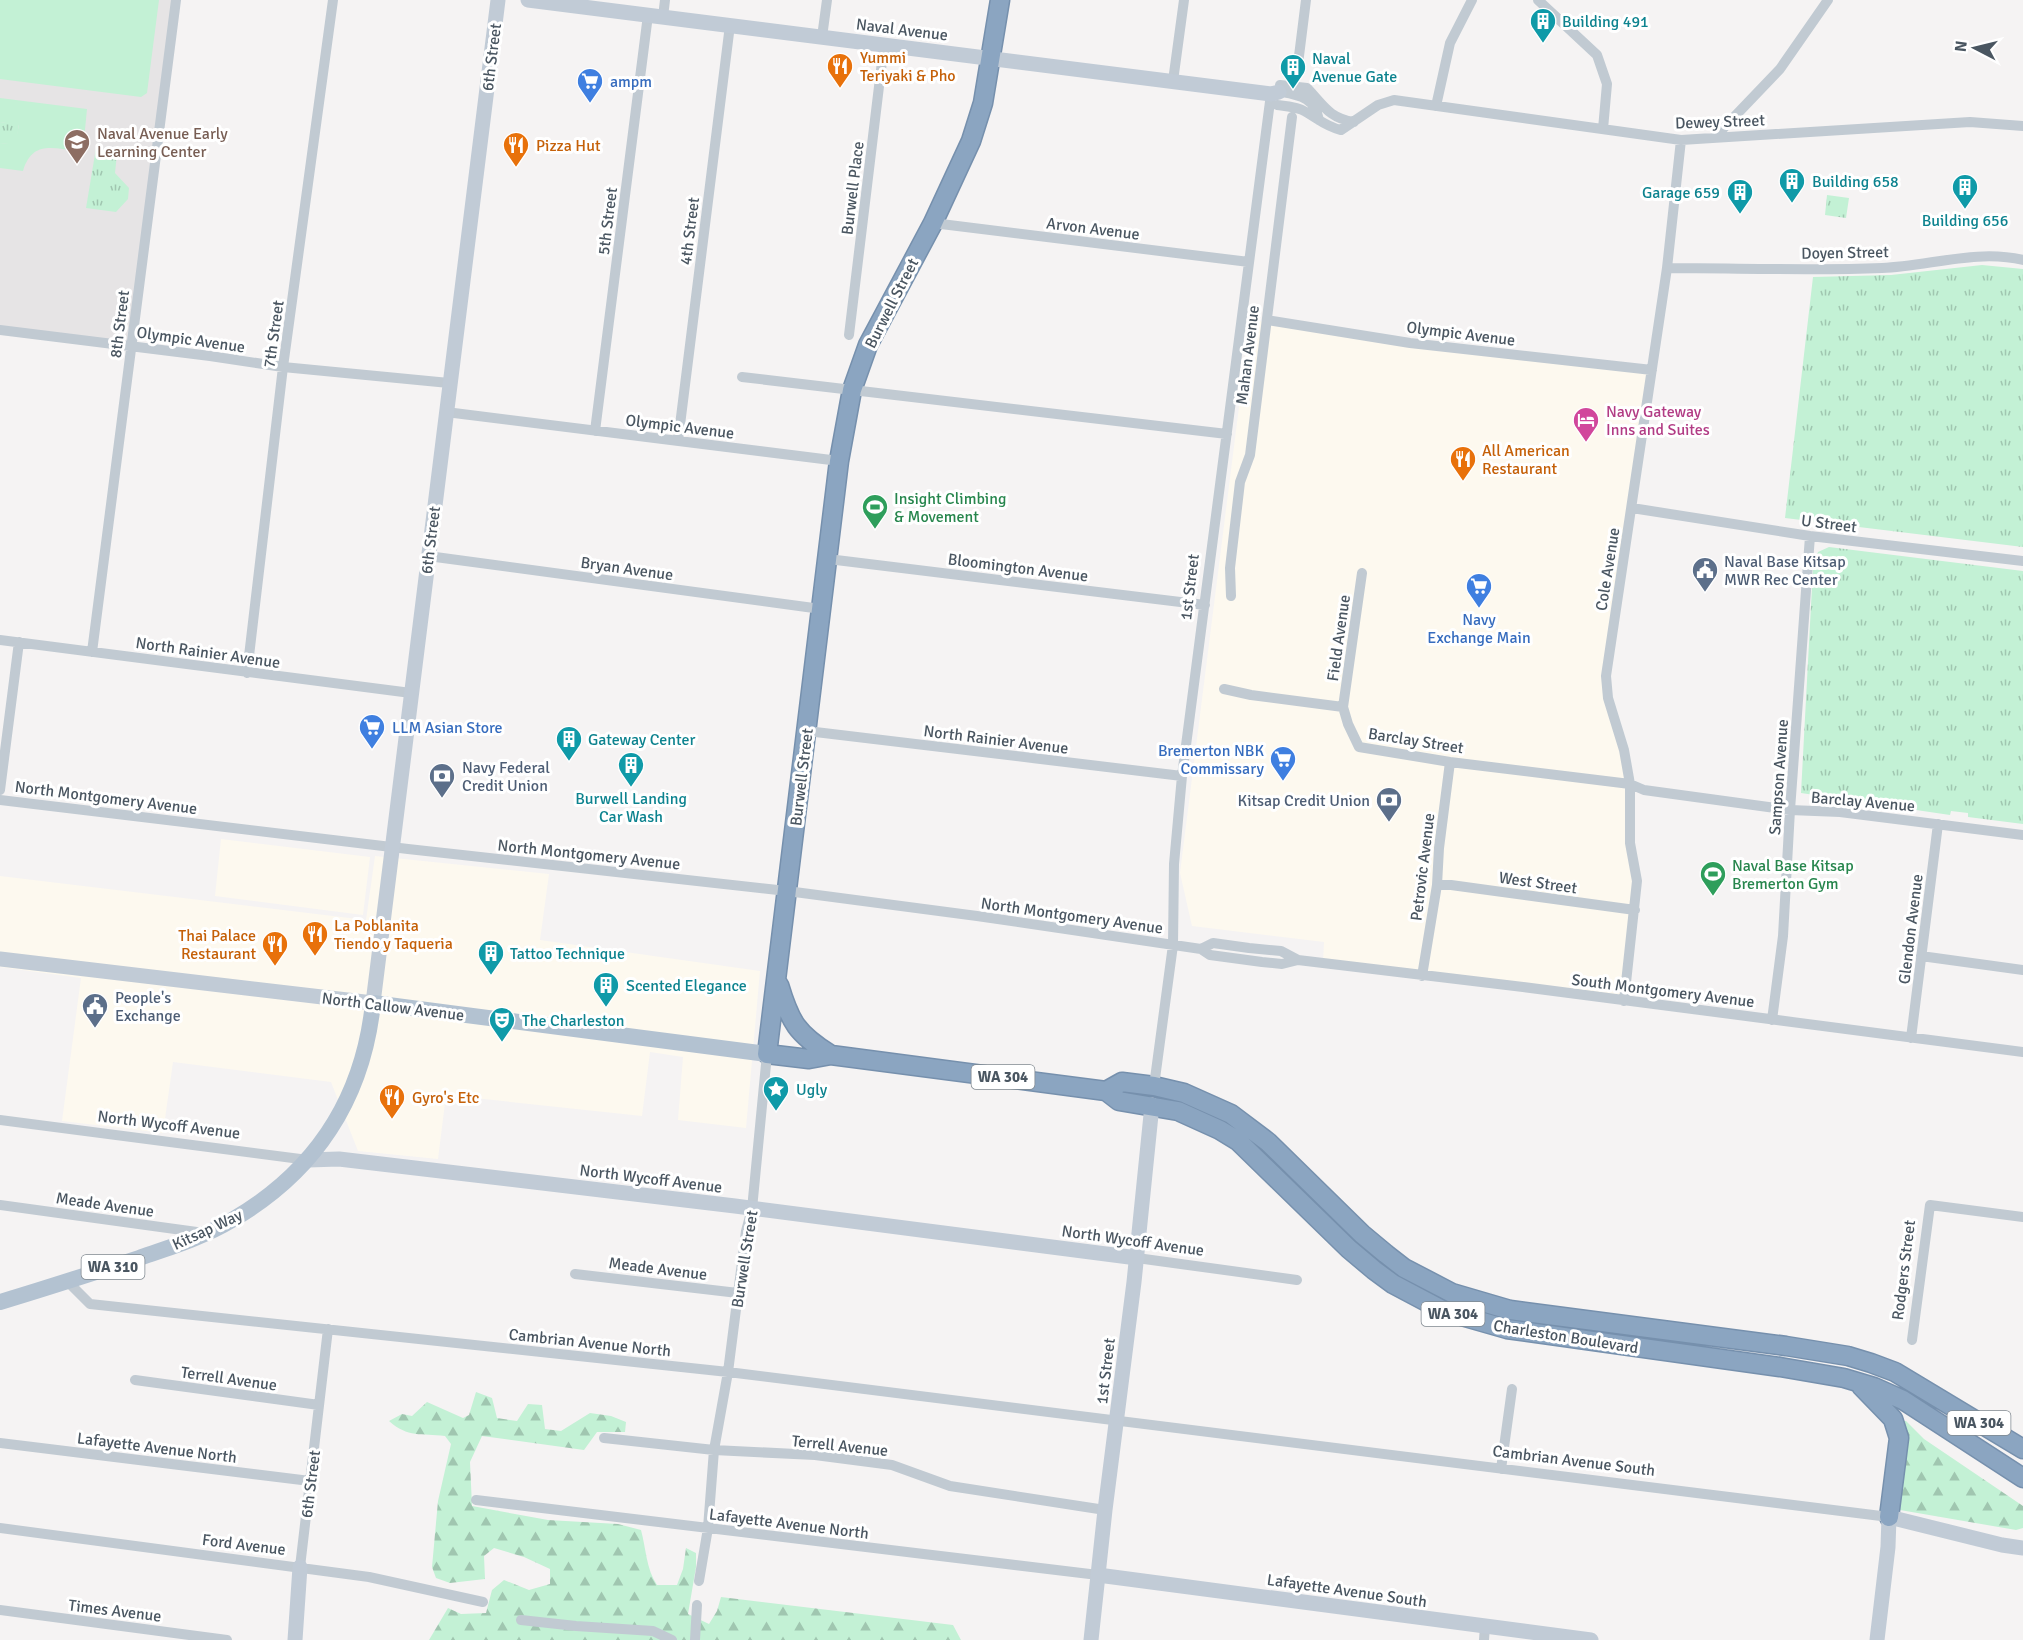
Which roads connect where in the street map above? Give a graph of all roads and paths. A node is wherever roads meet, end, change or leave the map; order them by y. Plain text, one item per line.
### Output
1 (176, 0) edge
2 (333, 0) edge
3 (498, 0) edge
4 (528, 0) edge
5 (665, 0) edge
6 (827, 0) edge
7 (1000, 0) edge
8 (1184, 0) edge
9 (1306, 0) edge
10 (1472, 0) edge
11 (1538, 0) edge
12 (1828, 0) edge
13 (656, 16) junction
14 (730, 26) junction
15 (822, 37) junction
16 (884, 45) junction
17 (992, 58) junction
18 (1298, 64) dead end
19 (1173, 81) junction
20 (1277, 94) junction
21 (1436, 106) junction
22 (1292, 117) dead end
23 (1354, 122) junction
24 (2023, 126) edge
25 (1602, 129) junction
26 (1714, 138) junction
27 (1681, 140) junction
28 (933, 223) junction
29 (2023, 260) edge
30 (1249, 262) junction
31 (1667, 268) junction
32 (1267, 321) junction
33 (0, 330) edge
34 (849, 335) dead end
35 (132, 346) junction
36 (284, 367) junction
37 (1652, 370) junction
38 (742, 377) dead end
39 (449, 383) junction
40 (852, 390) junction
41 (446, 412) junction
42 (595, 431) junction
43 (1227, 434) junction
44 (678, 441) junction
45 (838, 461) junction
46 (1632, 508) junction
47 (1810, 536) junction
48 (428, 556) junction
49 (828, 559) junction
50 (2023, 561) edge
51 (1362, 573) dead end
52 (1232, 596) dead end
53 (1205, 605) junction
54 (822, 609) junction
55 (0, 640) edge
56 (19, 642) junction
57 (92, 652) junction
58 (247, 673) junction
59 (1224, 689) dead end
60 (411, 693) junction
61 (1343, 707) junction
62 (807, 731) junction
63 (1450, 762) junction
64 (1182, 776) junction
65 (1630, 784) junction
66 (0, 790) edge
67 (0, 800) edge
68 (1790, 810) junction
69 (1938, 824) junction
70 (2023, 835) edge
71 (393, 847) junction
72 (1437, 885) junction
73 (787, 891) junction
74 (1635, 910) junction
75 (1173, 945) junction
76 (1921, 956) junction
77 (0, 959) edge
78 (2023, 970) edge
79 (776, 976) junction
80 (1422, 976) junction
81 (1624, 1001) junction
82 (373, 1003) junction
83 (1772, 1020) junction
84 (1911, 1038) junction
85 (2023, 1052) edge
86 (766, 1054) junction
87 (831, 1055) junction
88 (357, 1078) joint
89 (1154, 1086) junction
90 (1106, 1091) junction
91 (1152, 1106) junction
92 (0, 1120) edge
93 (308, 1160) junction
94 (0, 1205) edge
95 (752, 1209) junction
96 (2023, 1217) edge
97 (207, 1233) junction
98 (1137, 1258) junction
99 (575, 1274) dead end
100 (1297, 1280) dead end
101 (68, 1282) junction
102 (738, 1293) junction
103 (0, 1302) edge
104 (328, 1329) junction
105 (1912, 1340) dead end
106 (728, 1372) junction
107 (135, 1380) dead end
108 (1857, 1383) junction
109 (1512, 1389) dead end
110 (319, 1405) junction
111 (1118, 1420) junction
112 (604, 1438) dead end
113 (0, 1443) edge
114 (2023, 1449) edge
115 (714, 1450) junction
116 (1501, 1469) junction
117 (2023, 1478) edge
118 (310, 1481) junction
119 (476, 1500) dead end
120 (1105, 1510) junction
121 (1889, 1517) junction
122 (0, 1528) edge
123 (708, 1528) junction
124 (2023, 1548) edge
125 (300, 1567) junction
126 (1098, 1575) junction
127 (699, 1581) dead end
128 (483, 1602) dead end
129 (697, 1605) dead end
130 (0, 1610) edge
131 (521, 1620) dead end
132 (1484, 1633) edge
133 (227, 1640) edge
134 (295, 1640) edge
135 (672, 1640) edge
136 (695, 1640) edge
137 (1091, 1640) edge
138 (1591, 1640) edge
139 (1877, 1640) edge

1 - 35 street, 8th Street
2 - 36 street, 7th Street
3 - 39 street, 6th Street
4 - 13 street, Naval Avenue
5 - 13 street, 5th Street
6 - 15 street
7 - 17 highway, Burwell Street / WA 304
8 - 19 street
9 - 18 street
10 - 21 street
11 - 25 street
12 - 26 street
13 - 14 street, Naval Avenue
13 - 42 street, 5th Street
14 - 15 street, Naval Avenue
14 - 44 street, 4th Street
15 - 16 street, Naval Avenue
16 - 17 street, Naval Avenue
16 - 34 street, Burwell Place
17 - 19 street, Naval Avenue
17 - 28 highway, Burwell Street / WA 304
19 - 20 street, Naval Avenue
20 - 23 street
20 - 23 street, Dewey Street
20 - 30 street, 1st Street
21 - 23 street, Dewey Street
21 - 25 street, Dewey Street
22 - 32 street, Mahan Avenue
24 - 26 street, Dewey Street
25 - 27 street, Dewey Street
26 - 27 street, Dewey Street
27 - 31 street, Cole Avenue
28 - 30 street, Arvon Avenue
28 - 40 highway, Burwell Street / WA 304
29 - 31 street, Doyen Street
30 - 43 street, 1st Street
31 - 37 street, Cole Avenue
32 - 37 street, Olympic Avenue
32 - 52 street, Mahan Avenue
33 - 35 street, Olympic Avenue
35 - 36 street, Olympic Avenue
35 - 57 street, 8th Street
36 - 39 street, Olympic Avenue
36 - 58 street, 7th Street
37 - 46 street, Cole Avenue
38 - 40 street
39 - 41 street, 6th Street
40 - 43 street
40 - 45 highway, Burwell Street / WA 304
41 - 42 street, Olympic Avenue
41 - 48 street, 6th Street
42 - 44 street, Olympic Avenue
43 - 53 street, 1st Street
44 - 45 street, Olympic Avenue
45 - 49 highway, Burwell Street / WA 304
46 - 47 street, U Street
46 - 65 street, Cole Avenue
47 - 50 street, U Street
47 - 68 street, Sampson Avenue
48 - 54 street, Bryan Avenue
48 - 60 street, 6th Street
49 - 53 street, Bloomington Avenue
49 - 54 highway, Burwell Street / WA 304
51 - 61 street, Field Avenue
53 - 64 street, 1st Street
54 - 62 highway, Burwell Street / WA 304
55 - 56 street, North Rainier Avenue
56 - 57 street, North Rainier Avenue
56 - 66 street
57 - 58 street, North Rainier Avenue
58 - 60 street, North Rainier Avenue
59 - 61 street
60 - 71 street, 6th Street
61 - 63 street, Barclay Street
62 - 64 street, North Rainier Avenue
62 - 73 highway, Burwell Street / WA 304
63 - 65 street, Barclay Street
63 - 72 street, Petrovic Avenue
64 - 75 street, 1st Street
65 - 68 street, Barclay Avenue
65 - 74 street, Cole Avenue
67 - 71 street, North Montgomery Avenue
68 - 69 street, Barclay Avenue
68 - 83 street, Sampson Avenue
69 - 70 street, Barclay Avenue
69 - 76 street, Glendon Avenue
71 - 73 street, North Montgomery Avenue
71 - 82 street, 6th Street
72 - 74 street, West Street
72 - 80 street, Petrovic Avenue
73 - 75 street, North Montgomery Avenue
73 - 79 highway, Burwell Street / WA 304
74 - 81 street, Cole Avenue
75 - 80 street, South Montgomery Avenue
75 - 89 street, 1st Street
76 - 78 street
76 - 84 street, Glendon Avenue
77 - 82 street, North Callow Avenue
79 - 86 highway, Burwell Street / WA 304
79 - 87 highway, WA 304
80 - 81 street, South Montgomery Avenue
81 - 83 street, South Montgomery Avenue
82 - 86 main road, North Callow Avenue
82 - 88 main road, 6th Street / WA 310
83 - 84 street, South Montgomery Avenue
84 - 85 street, South Montgomery Avenue
86 - 87 highway, North Callow Avenue / WA 304
86 - 95 street, Burwell Street
87 - 90 highway, North Callow Avenue / WA 304
88 - 93 main road, Kitsap Way / WA 310
89 - 90 highway, North Callow Avenue / WA 304
89 - 114 highway, Charleston Boulevard / WA 304
90 - 91 highway, North Callow Avenue / WA 304
91 - 98 street, 1st Street
91 - 108 highway, Charleston Boulevard / WA 304
92 - 93 street, North Wycoff Avenue
93 - 95 street, North Wycoff Avenue
93 - 97 main road, Kitsap Way / WA 310
94 - 97 street, Meade Avenue
95 - 98 street, North Wycoff Avenue
95 - 102 street, Burwell Street
96 - 105 street, Rodgers Street
97 - 101 main road, Kitsap Way / WA 310
98 - 100 street, North Wycoff Avenue
98 - 111 street, 1st Street
99 - 102 street, Meade Avenue
101 - 103 main road, Kitsap Way / WA 310
101 - 104 street, Cambrian Avenue North
102 - 106 street, Burwell Street
104 - 106 street, Cambrian Avenue North
104 - 110 street, 6th Street
106 - 111 street, Cambrian Avenue North
106 - 115 street, Burwell Street
107 - 110 street, Terrell Avenue
108 - 117 highway, Charleston Boulevard / WA 304
108 - 121 highway
109 - 116 street
110 - 118 street, 6th Street
111 - 116 street, Cambrian Avenue South
111 - 120 street, 1st Street
112 - 115 street, Terrell Avenue
113 - 118 street, Lafayette Avenue North
115 - 120 street, Terrell Avenue
115 - 123 street, Burwell Street
116 - 121 street, Cambrian Avenue South
118 - 125 street, 6th Street
119 - 123 street, Lafayette Avenue North
120 - 126 street, 1st Street
121 - 124 street, Cambrian Avenue South
121 - 139 street
122 - 125 street, Ford Avenue
123 - 126 street, Lafayette Avenue North
123 - 127 street, Burwell Street
125 - 128 street, Ford Avenue
125 - 134 street, 6th Street
126 - 132 street, Lafayette Avenue South
126 - 137 street, 1st Street
129 - 136 street
130 - 133 street, Times Avenue
131 - 135 street
132 - 138 street, Lafayette Avenue South

